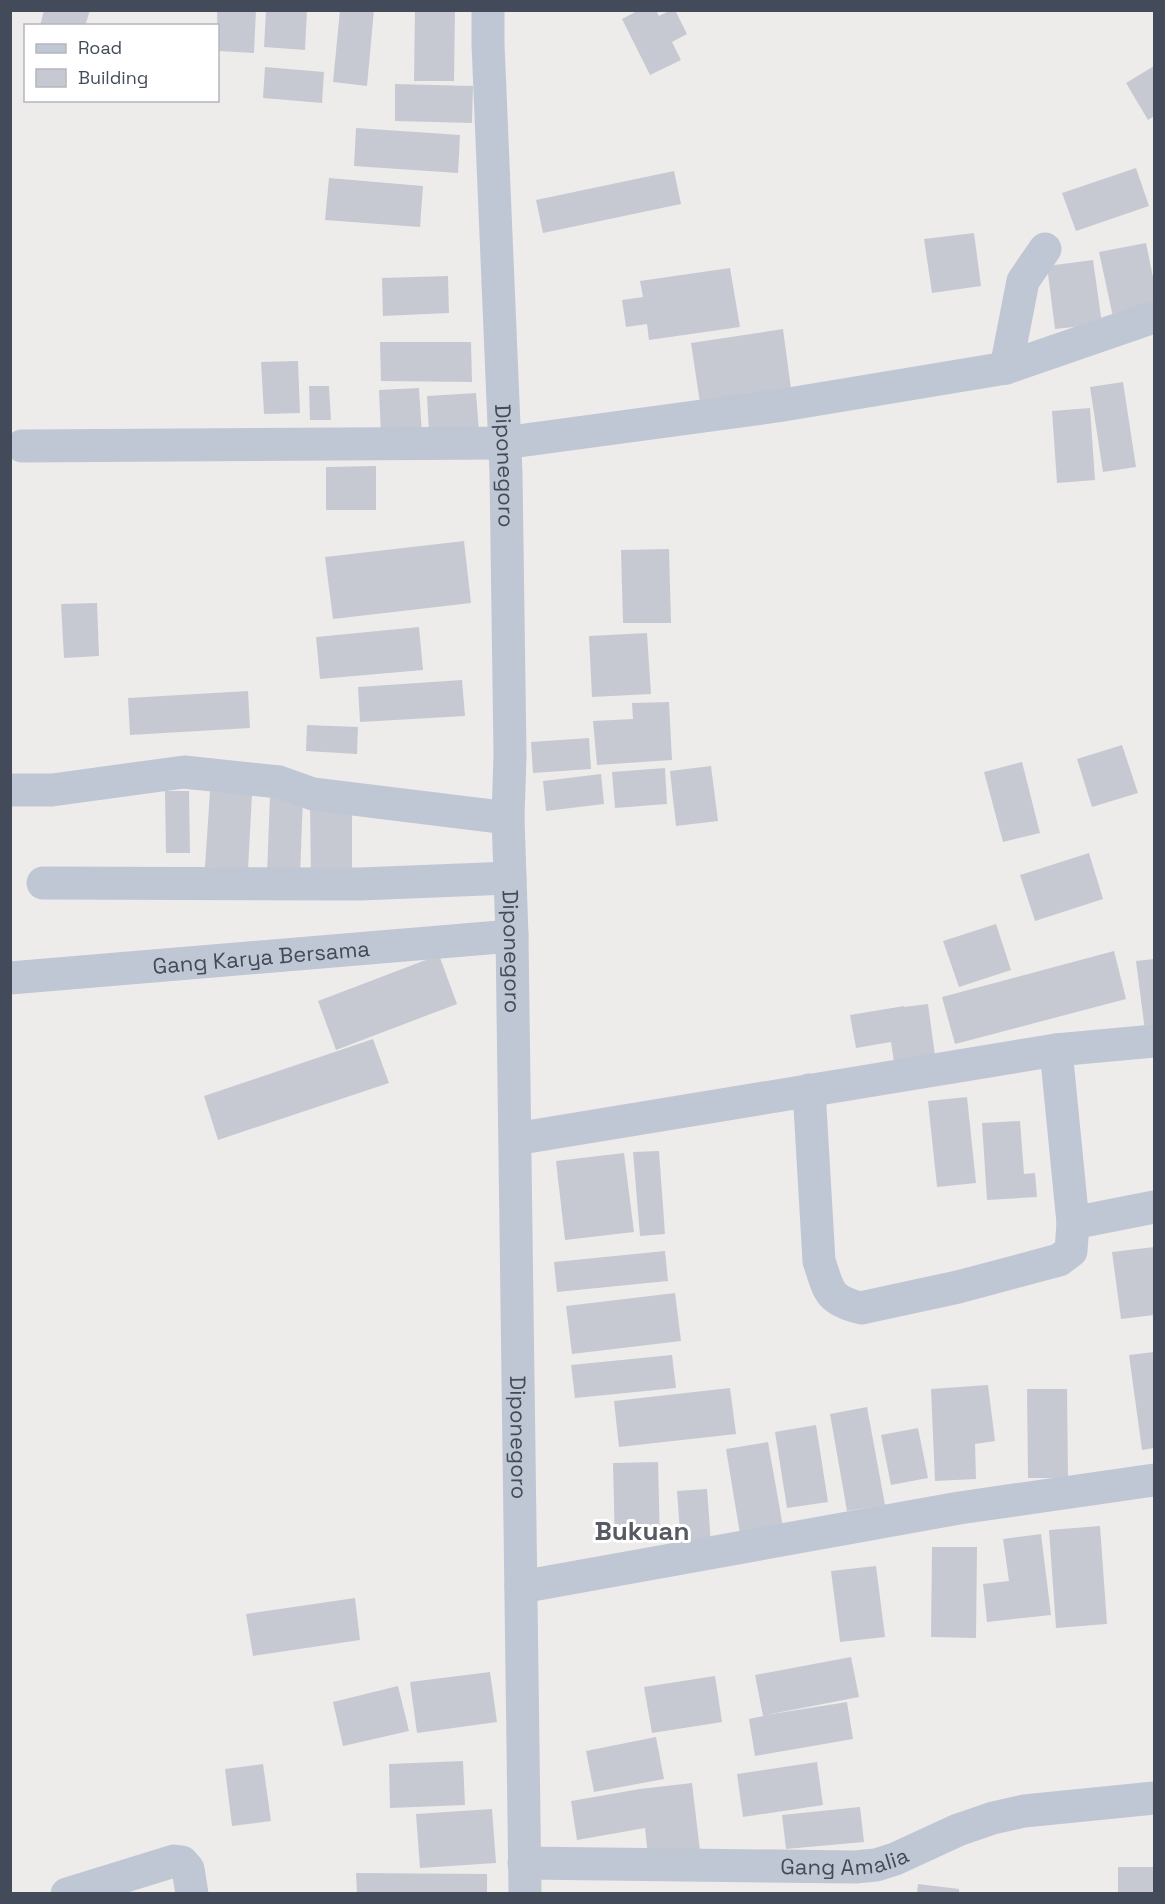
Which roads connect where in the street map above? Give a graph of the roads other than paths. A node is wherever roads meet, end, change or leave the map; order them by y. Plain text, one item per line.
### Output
1 (488, 10) edge
2 (1045, 249) dead end
3 (1155, 317) edge
4 (1006, 368) junction
5 (504, 443) junction
6 (22, 446) dead end
7 (10, 789) edge
8 (508, 818) junction
9 (510, 878) junction
10 (43, 883) dead end
11 (512, 936) junction
12 (10, 978) edge
13 (1155, 1041) edge
14 (1056, 1050) junction
15 (809, 1090) junction
16 (514, 1139) junction
17 (1155, 1207) edge
18 (1073, 1223) junction
19 (1155, 1480) edge
20 (521, 1587) junction
21 (1155, 1798) edge
22 (524, 1878) edge
23 (67, 1893) edge
24 (192, 1893) edge

1 - 5 street, Diponegoro
2 - 4 street
3 - 4 street
4 - 5 street
5 - 6 street
5 - 8 street, Diponegoro
7 - 8 street
8 - 9 street, Diponegoro
9 - 10 street
9 - 11 street, Diponegoro
11 - 12 street, Gang Karya Bersama
11 - 16 street, Diponegoro
13 - 14 street
14 - 15 street
14 - 18 street
15 - 16 street
15 - 18 street
16 - 20 street, Diponegoro
17 - 18 street
19 - 20 street
20 - 22 street, Diponegoro
21 - 22 street, Gang Amalia
23 - 24 street

